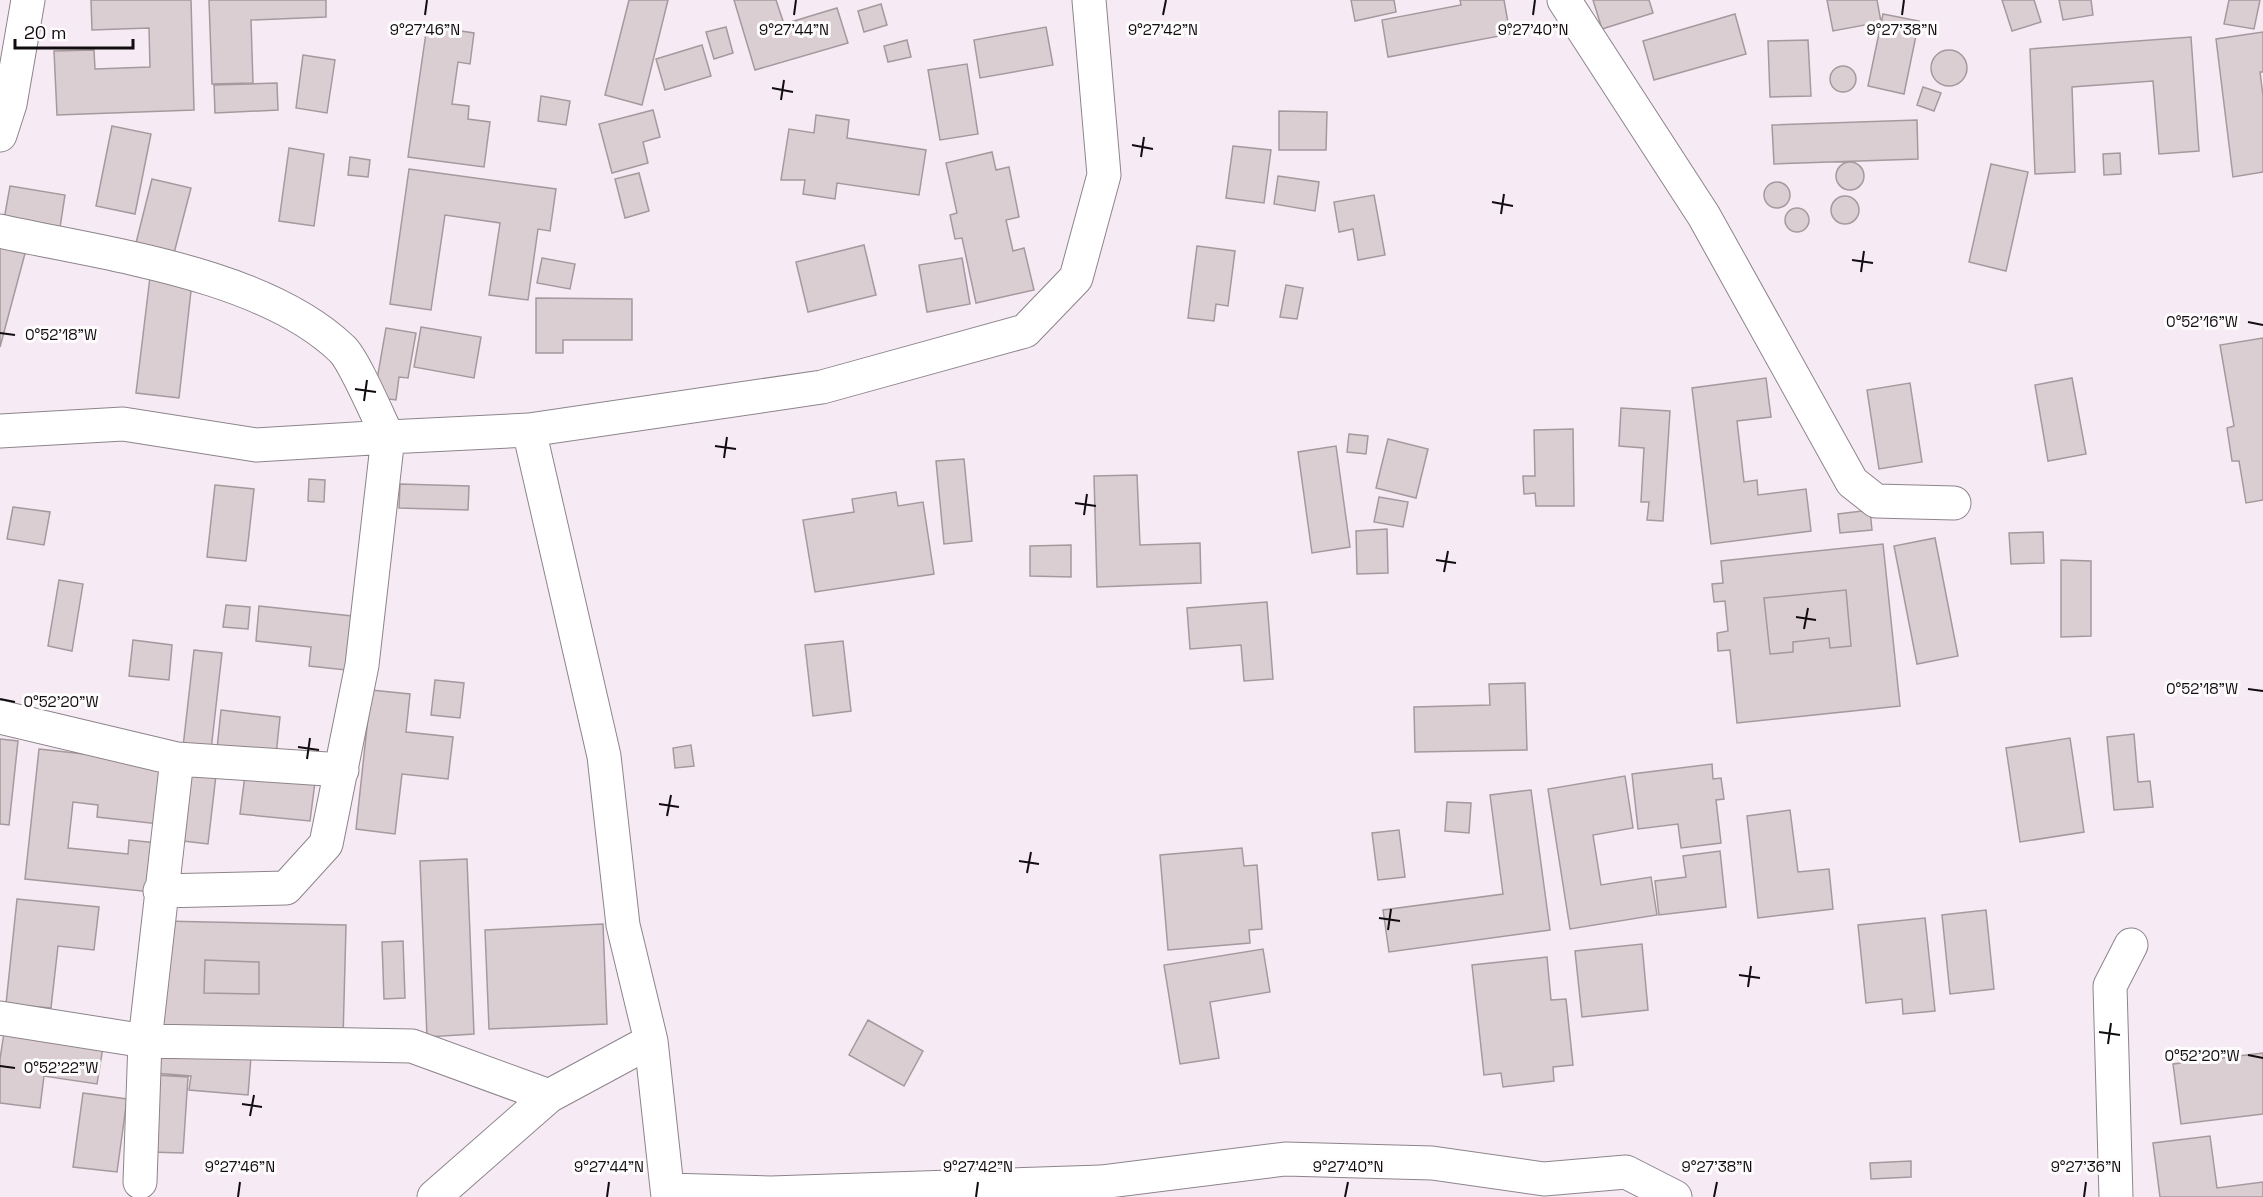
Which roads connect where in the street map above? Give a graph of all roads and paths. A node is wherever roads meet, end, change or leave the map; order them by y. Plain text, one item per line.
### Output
1 (28, 0) edge
2 (1089, 0) edge
3 (1564, 0) edge
4 (0, 135) edge
5 (0, 231) edge
6 (529, 430) junction
7 (0, 431) edge
8 (388, 437) junction
9 (1954, 503) dead end
10 (0, 717) edge
11 (177, 759) junction
12 (342, 770) junction
13 (160, 891) junction
14 (2131, 945) dead end
15 (0, 1018) edge
16 (145, 1041) junction
17 (651, 1041) junction
18 (549, 1096) junction
19 (140, 1182) dead end
20 (668, 1194) edge
21 (434, 1197) edge
22 (1675, 1197) edge
23 (2116, 1197) edge

1 - 4 street
2 - 6 street
3 - 9 street
5 - 8 street
6 - 8 street
6 - 17 street
7 - 8 street
8 - 12 street
10 - 11 street
11 - 12 street
11 - 13 street
12 - 13 street
13 - 16 street
14 - 23 street
15 - 16 street
16 - 18 street
16 - 19 street
17 - 18 street
17 - 20 street
18 - 21 street
20 - 22 street

